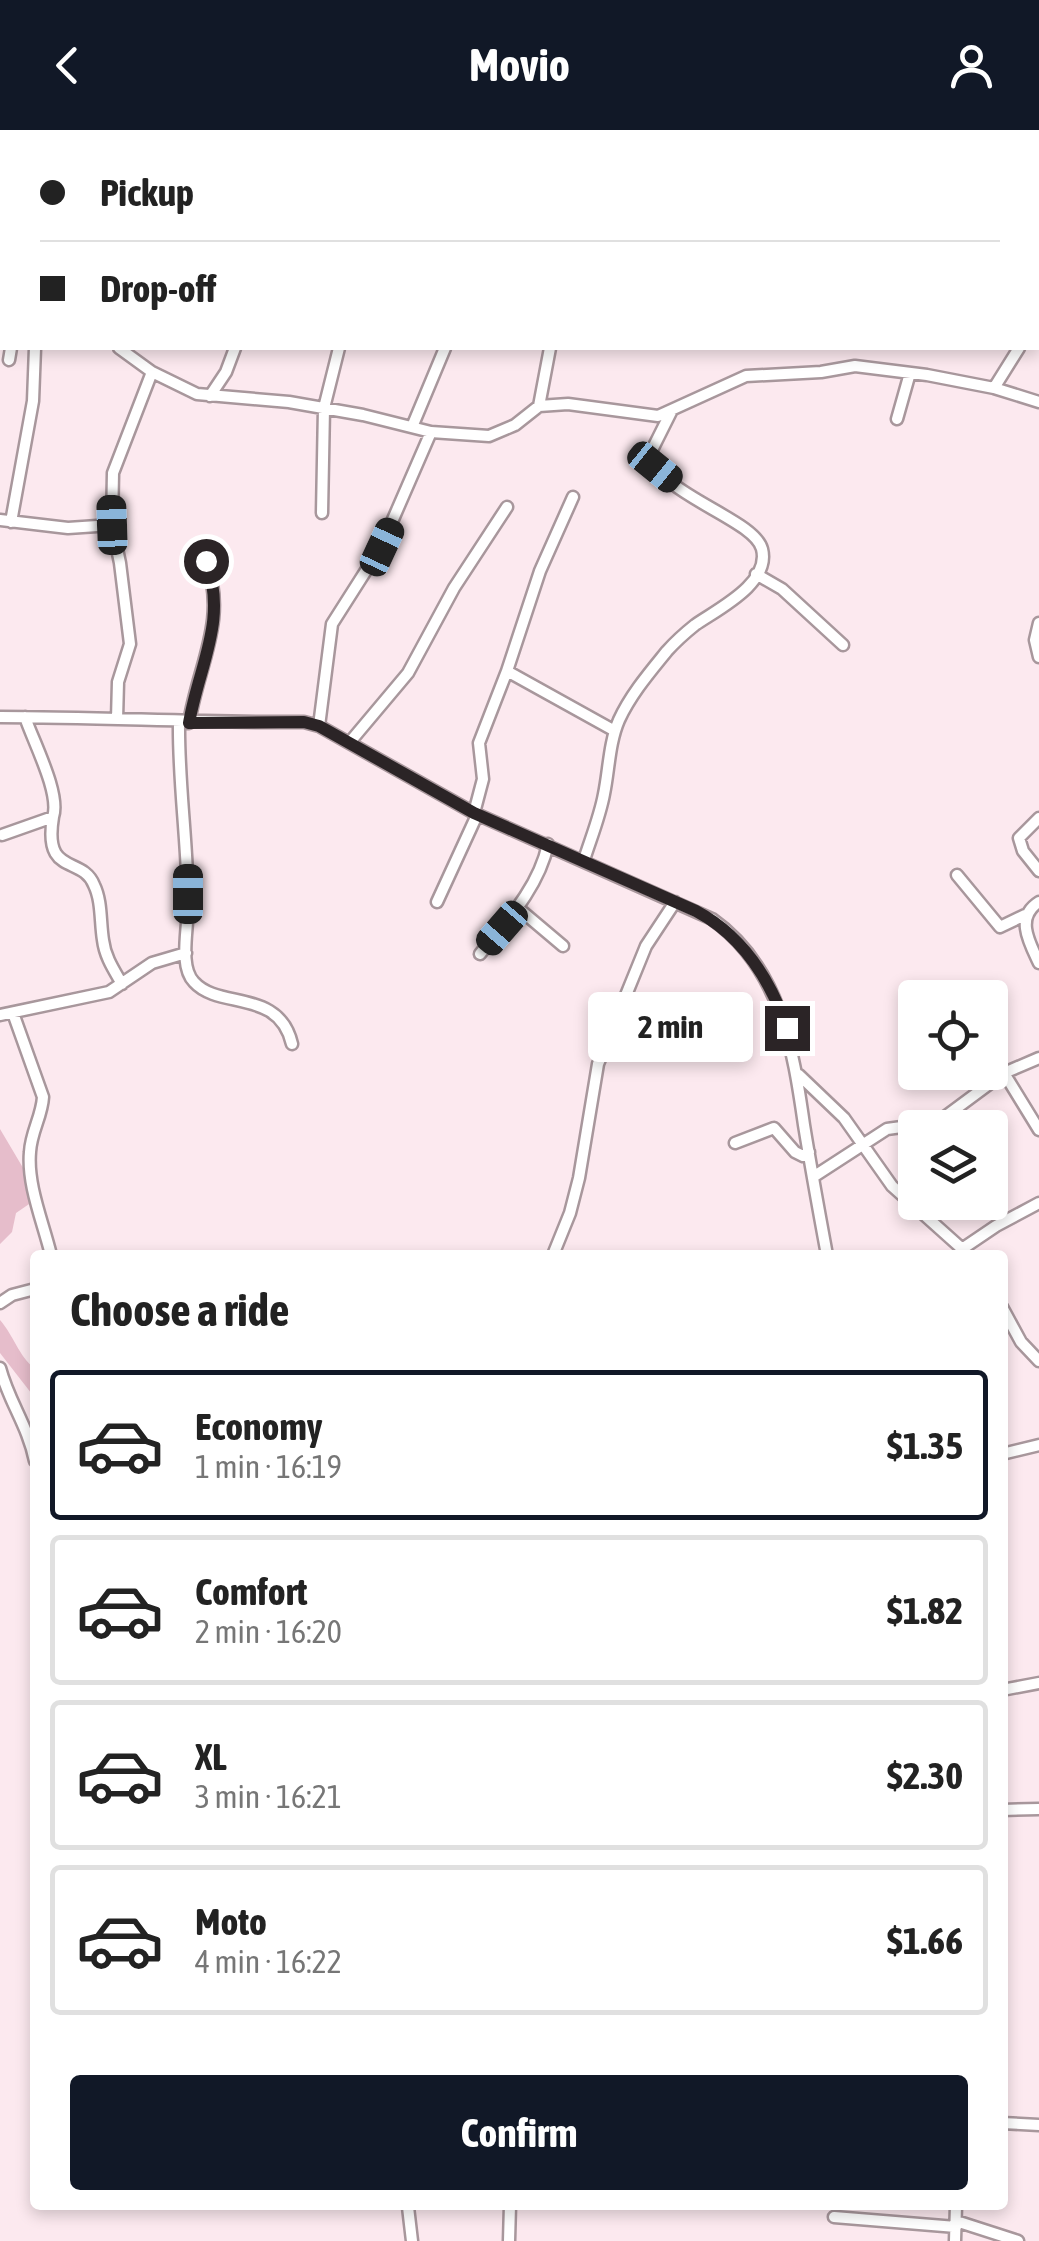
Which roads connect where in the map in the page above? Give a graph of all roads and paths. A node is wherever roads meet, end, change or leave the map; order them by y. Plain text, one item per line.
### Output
1 (35, 350) edge
2 (122, 350) edge
3 (234, 350) edge
4 (338, 350) edge
5 (444, 350) edge
6 (550, 350) edge
7 (1019, 350) edge
8 (152, 372) junction
9 (910, 372) junction
10 (994, 388) junction
11 (210, 396) junction
12 (1039, 402) edge
13 (422, 404) junction
14 (539, 406) junction
15 (324, 408) junction
16 (672, 411) junction
17 (897, 418) dead end
18 (397, 424) junction
19 (412, 427) junction
20 (431, 432) junction
21 (573, 497) dead end
22 (507, 507) dead end
23 (322, 512) dead end
24 (5, 521) edge
25 (112, 525) junction
26 (206, 561) dead end
27 (756, 574) junction
28 (1039, 623) edge
29 (843, 645) dead end
30 (1039, 657) edge
31 (507, 671) junction
32 (25, 716) junction
33 (0, 717) edge
34 (117, 719) junction
35 (184, 723) junction
36 (319, 726) junction
37 (615, 731) junction
38 (350, 742) junction
39 (476, 814) junction
40 (52, 817) junction
41 (1039, 818) edge
42 (2, 835) edge
43 (548, 844) junction
44 (584, 860) junction
45 (1039, 871) edge
46 (958, 875) dead end
47 (437, 902) dead end
48 (675, 902) junction
49 (1039, 902) edge
50 (518, 908) junction
51 (1024, 915) junction
52 (562, 946) dead end
53 (186, 953) junction
54 (480, 954) dead end
55 (1039, 963) edge
56 (122, 984) junction
57 (13, 1013) junction
58 (0, 1016) edge
59 (292, 1044) dead end
60 (1039, 1058) edge
61 (1008, 1071) edge
62 (798, 1074) junction
63 (1008, 1080) edge
64 (981, 1090) edge
65 (1039, 1130) edge
66 (862, 1142) junction
67 (735, 1143) dead end
68 (809, 1152) junction
69 (813, 1177) junction
70 (1039, 1203) edge
71 (50, 1250) edge
72 (555, 1250) edge
73 (827, 1250) edge
74 (963, 1250) edge
75 (967, 1250) edge
76 (30, 1290) edge
77 (0, 1303) edge
78 (1008, 1318) edge
79 (1039, 1361) edge
80 (0, 1368) edge
81 (30, 1437) edge
82 (1039, 1444) edge
83 (1008, 1452) edge
84 (1039, 1683) edge
85 (1008, 1689) edge
86 (1039, 1809) edge
87 (1008, 1810) edge
88 (1008, 2124) edge
89 (1039, 2125) edge
90 (408, 2210) edge
91 (510, 2210) edge
92 (956, 2210) edge
93 (834, 2217) dead end
94 (956, 2224) junction
95 (412, 2241) edge
96 (509, 2241) edge
97 (956, 2241) edge
98 (1018, 2241) edge

1 - 24 street
2 - 8 street
3 - 11 street
4 - 15 street
5 - 13 street
6 - 14 street
7 - 10 street
8 - 11 street
8 - 25 street
9 - 10 street
9 - 16 street
9 - 17 street
10 - 12 street
11 - 15 street
13 - 18 street
13 - 19 street
14 - 16 street
14 - 20 street
15 - 18 street
15 - 23 street
16 - 27 street
18 - 19 street
19 - 20 street
20 - 36 street
21 - 31 street
22 - 38 street
24 - 25 street
25 - 34 street
26 - 35 street
27 - 29 street
27 - 37 street
28 - 30 street
31 - 37 street
31 - 39 street
32 - 33 street
32 - 34 street
32 - 40 street
34 - 35 street
35 - 36 street
35 - 53 street
36 - 38 street
37 - 44 street
38 - 39 street
39 - 43 street
39 - 47 street
40 - 42 street
40 - 56 street
41 - 45 street
43 - 44 street
43 - 50 street
44 - 48 street
46 - 51 street
48 - 62 street
48 - 72 street
49 - 51 street
50 - 52 street
50 - 54 street
51 - 55 street
53 - 56 street
53 - 59 street
56 - 57 street
57 - 58 street
57 - 71 street
60 - 61 street
62 - 66 street
62 - 68 street
63 - 65 street
64 - 66 street
66 - 69 street
66 - 74 street
67 - 68 street
68 - 69 street
69 - 73 street
70 - 75 street
76 - 77 street
78 - 79 street
80 - 81 street
82 - 83 street
84 - 85 street
86 - 87 street
88 - 89 street
90 - 95 street
91 - 96 street
92 - 94 street
93 - 94 street
94 - 97 street
94 - 98 street

